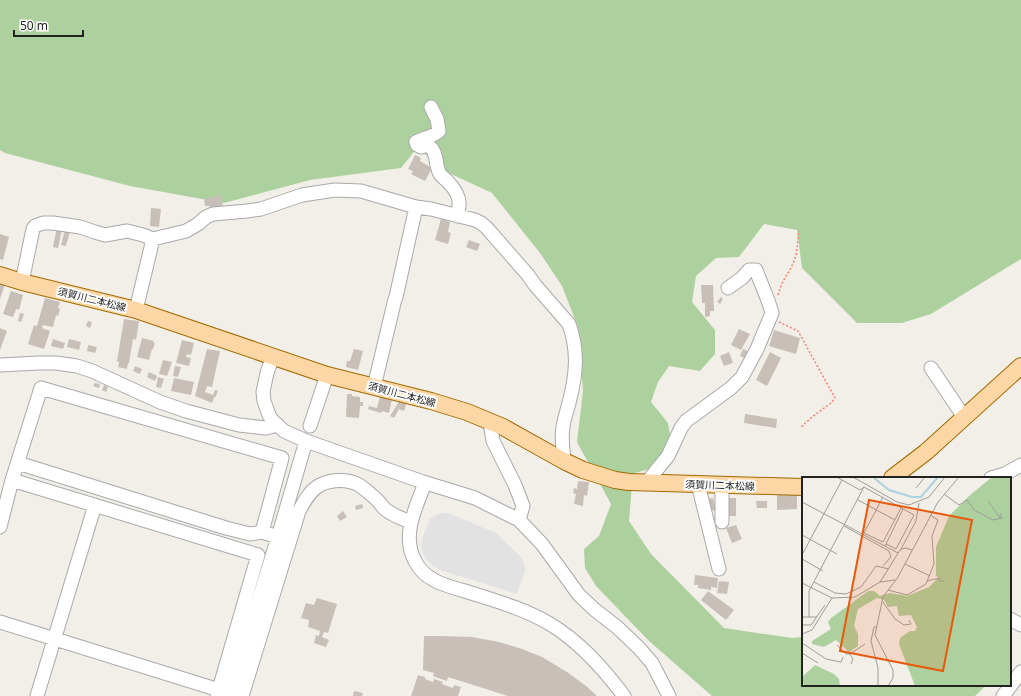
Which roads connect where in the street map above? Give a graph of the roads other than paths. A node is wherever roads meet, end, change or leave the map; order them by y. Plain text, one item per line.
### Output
1 (431, 107) dead end
2 (416, 207) junction
3 (457, 216) junction
4 (153, 239) junction
5 (0, 275) edge
6 (22, 282) junction
7 (728, 288) dead end
8 (136, 310) junction
9 (273, 356) junction
10 (0, 365) edge
11 (1021, 366) edge
12 (931, 368) dead end
13 (327, 375) junction
14 (374, 387) junction
15 (964, 417) junction
16 (490, 422) junction
17 (278, 425) junction
18 (310, 426) dead end
19 (306, 441) junction
20 (564, 461) junction
21 (18, 463) junction
22 (1021, 465) edge
23 (893, 477) edge
24 (994, 477) edge
25 (12, 480) junction
26 (425, 482) junction
27 (646, 483) junction
28 (698, 484) junction
29 (720, 485) junction
30 (802, 487) edge
31 (95, 505) junction
32 (519, 520) junction
33 (411, 522) junction
34 (722, 522) dead end
35 (0, 528) edge
36 (262, 532) junction
37 (278, 537) junction
38 (719, 569) dead end
39 (1011, 619) edge
40 (0, 622) edge
41 (1021, 625) edge
42 (54, 638) junction
43 (1021, 672) edge
44 (221, 694) edge
45 (37, 696) edge
46 (242, 696) edge
47 (624, 696) edge
48 (669, 696) edge
49 (1004, 696) edge

1 - 3 street
2 - 3 street
2 - 4 street
2 - 14 street
3 - 20 street
4 - 6 street
4 - 8 street
5 - 6 main road, 須賀川二本松線
6 - 8 main road, 須賀川二本松線
7 - 27 street
8 - 9 main road, 須賀川二本松線
9 - 13 main road, 須賀川二本松線
9 - 17 street
10 - 17 street
11 - 15 main road
12 - 15 street
13 - 14 main road, 須賀川二本松線
13 - 18 street
14 - 16 main road, 須賀川二本松線
15 - 23 main road
16 - 20 main road, 須賀川二本松線
16 - 32 street
17 - 19 street
19 - 26 street
19 - 37 street
20 - 27 main road, 須賀川二本松線
21 - 25 street
21 - 36 street
21 - 36 street
22 - 24 street
25 - 31 street
25 - 35 street
26 - 32 street
26 - 33 street
27 - 28 main road, 須賀川二本松線
28 - 29 main road, 須賀川二本松線
28 - 38 street
29 - 30 main road, 須賀川二本松線
29 - 34 street
31 - 42 street
31 - 44 street
32 - 48 street
33 - 46 street
33 - 47 street
36 - 37 street
37 - 44 street
39 - 41 street
40 - 42 street
42 - 44 street
42 - 45 street
43 - 49 street

